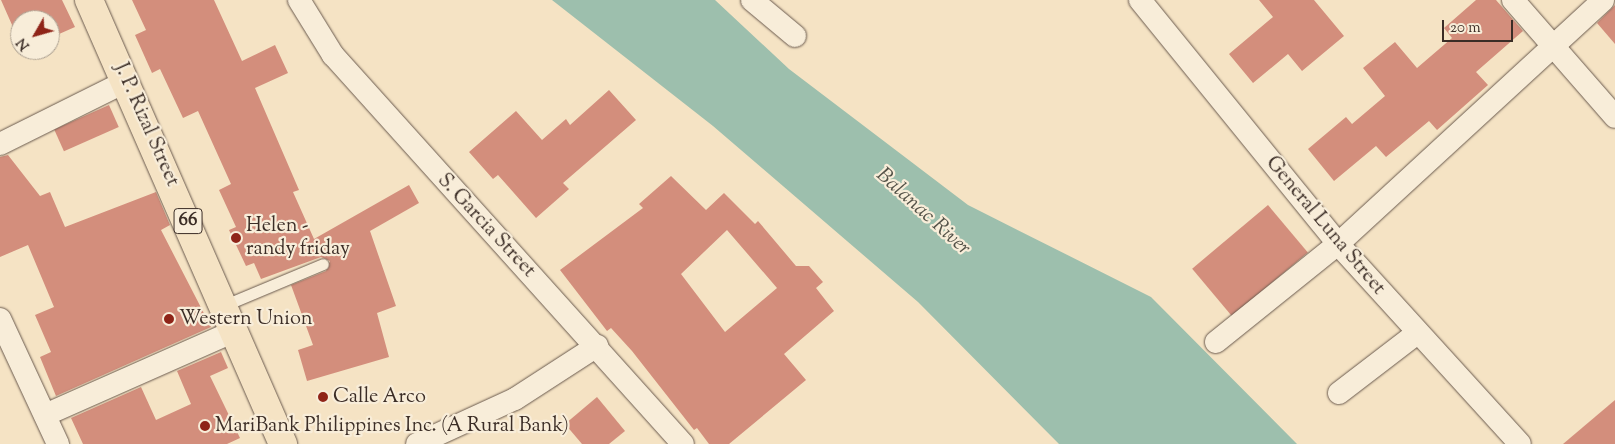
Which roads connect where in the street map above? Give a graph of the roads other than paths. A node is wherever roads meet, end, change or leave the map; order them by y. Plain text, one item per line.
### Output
1 (90, 0) edge
2 (299, 0) edge
3 (752, 0) edge
4 (1140, 0) edge
5 (1513, 0) edge
6 (1603, 0) edge
7 (796, 36) dead end
8 (1553, 46) junction
9 (127, 81) junction
10 (1615, 117) edge
11 (0, 144) edge
12 (1338, 244) junction
13 (323, 264) dead end
14 (224, 305) junction
15 (0, 319) edge
16 (235, 331) junction
17 (1416, 334) junction
18 (1216, 342) dead end
19 (597, 346) junction
20 (1339, 393) dead end
21 (45, 415) junction
22 (58, 444) edge
23 (283, 444) edge
24 (417, 444) edge
25 (683, 444) edge
26 (1520, 444) edge

1 - 9 main road, J. P. Rizal Street / 66
2 - 19 street, S. Garcia Street
3 - 7 street
4 - 12 street, General Luna Street
5 - 8 street
6 - 8 street
8 - 10 street
8 - 12 street
9 - 11 street
9 - 14 main road, J. P. Rizal Street / 66
12 - 17 street, General Luna Street
12 - 18 street
13 - 14 lane
14 - 16 main road, J. P. Rizal Street / 66
15 - 21 street
16 - 21 street
16 - 23 main road, J. P. Rizal Street / 66
17 - 20 street
17 - 26 street, General Luna Street
19 - 24 street
19 - 25 street, S. Garcia Street
21 - 22 street

